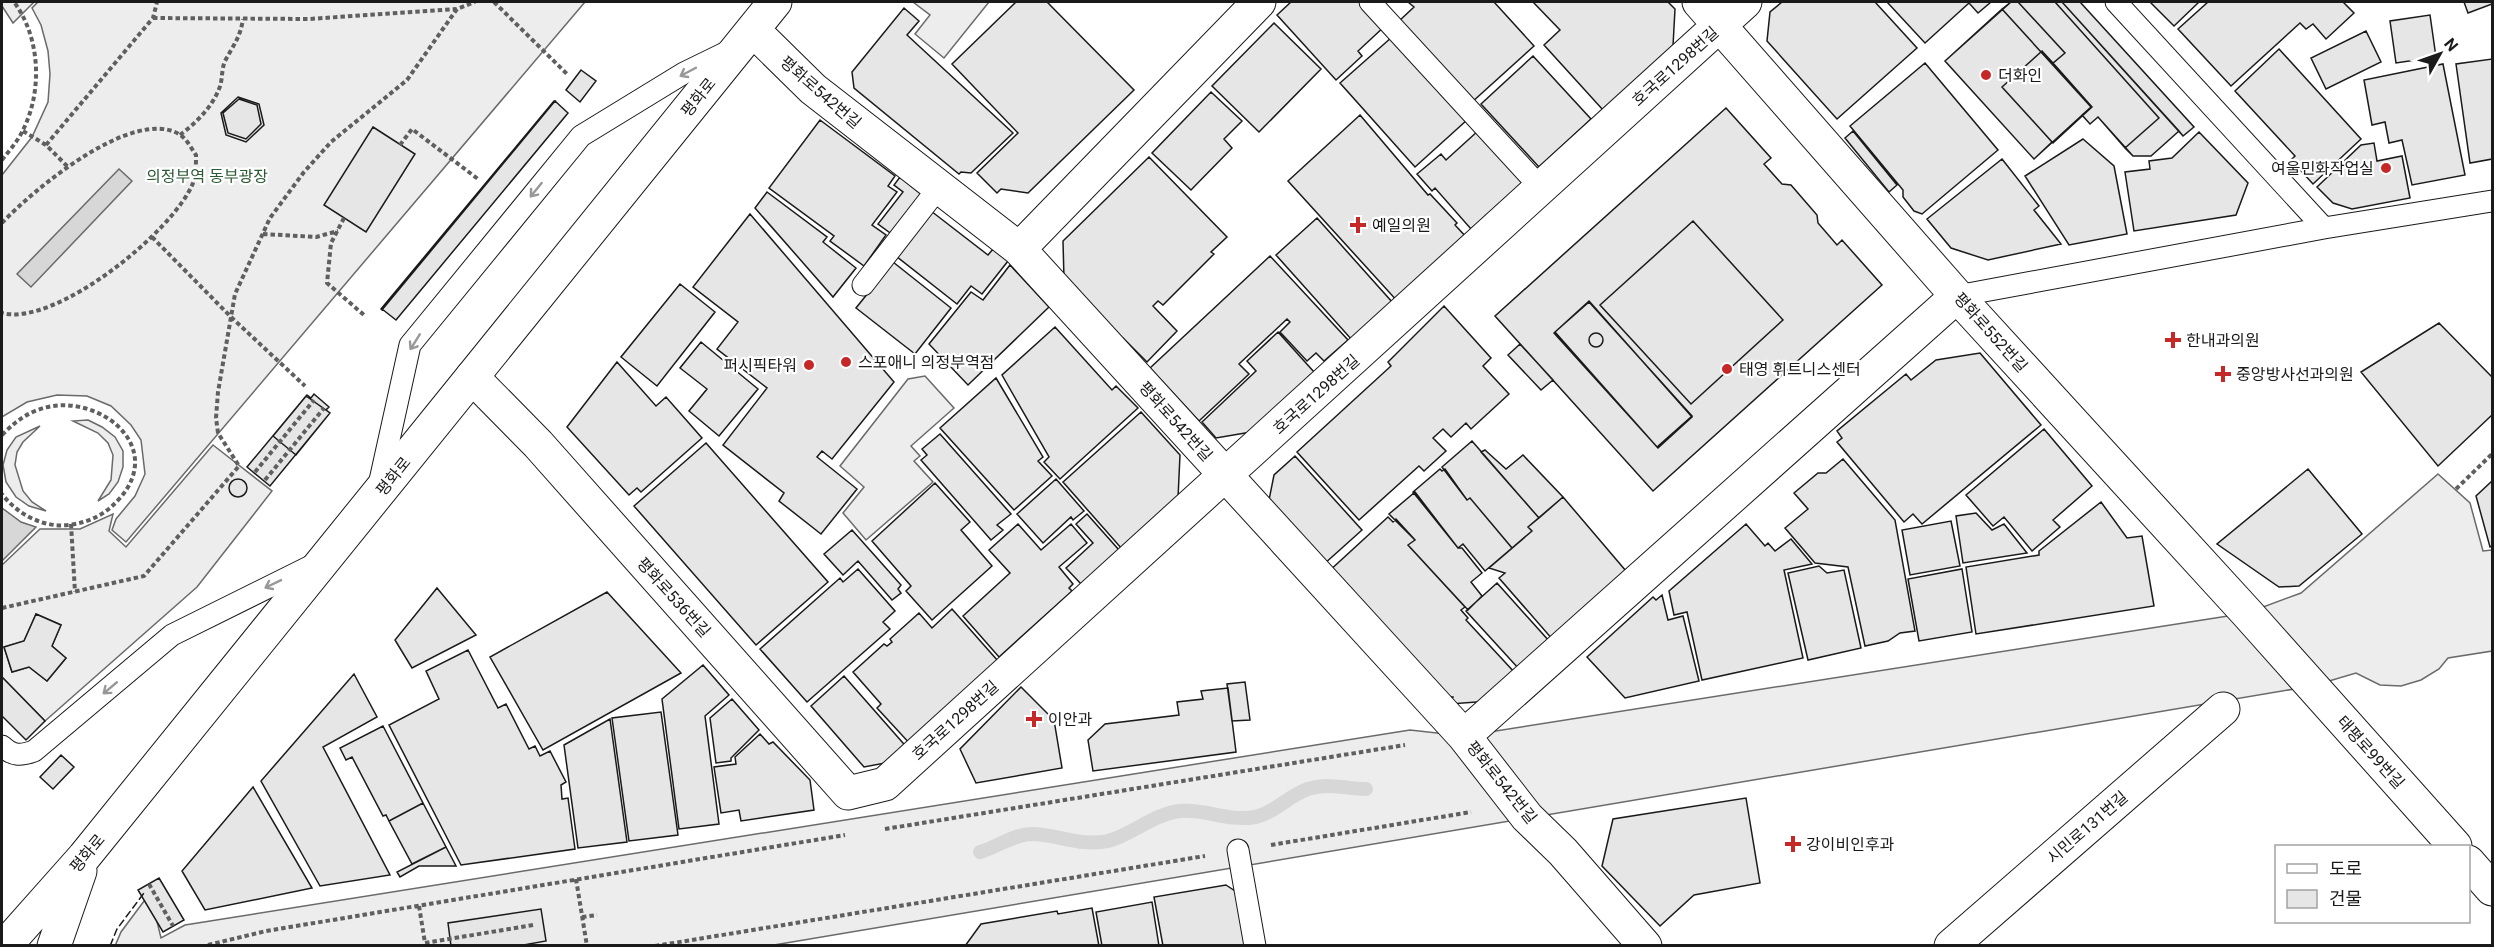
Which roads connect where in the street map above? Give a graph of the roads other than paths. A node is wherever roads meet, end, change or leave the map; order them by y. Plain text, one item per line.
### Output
1 (775, 2) edge
2 (1259, 2) edge
3 (1370, 2) edge
4 (1745, 2) edge
5 (2116, 2) edge
6 (1710, 13) edge
7 (746, 37) junction
8 (939, 187) junction
9 (1541, 188) junction
10 (2493, 201) edge
11 (2324, 228) junction
12 (1019, 249) junction
13 (863, 285) dead end
14 (1958, 296) junction
15 (472, 377) junction
16 (1226, 476) junction
17 (377, 495) junction
18 (326, 559) junction
19 (2287, 658) joint
20 (2223, 709) dead end
21 (1464, 736) junction
22 (2, 746) edge
23 (11, 755) edge
24 (885, 784) joint
25 (2454, 845) edge
26 (1238, 850) road end
27 (84, 857) junction
28 (2470, 863) edge
29 (2493, 889) edge
30 (2, 940) edge
31 (4, 945) edge
32 (54, 945) edge
33 (1255, 945) edge
34 (1646, 945) edge
35 (1951, 945) edge

1 - 7 street, 평화로
2 - 12 street
3 - 9 lane
4 - 6 street, 호국로1298번길
5 - 11 lane
6 - 9 street, 호국로1298번길
6 - 14 street, 평화로552번길
7 - 8 street, 평화로542번길
7 - 15 street, 평화로
7 -> 17 lane
8 - 12 street, 평화로542번길
8 - 13 lane
9 - 16 street, 호국로1298번길
10 - 11 lane
11 - 14 lane
12 - 16 street, 평화로542번길
14 - 19 street, 평화로552번길
14 - 21 street
15 - 17 street, 평화로
15 - 24 street, 평화로536번길
16 - 21 street, 평화로542번길
16 - 24 street, 호국로1298번길
17 - 18 street, 평화로
18 -> 23 lane
18 - 27 street, 평화로
19 - 25 street, 태평로99번길
20 - 35 street, 시민로131번길
21 - 34 street, 평화로542번길
22 - 23 lane
26 - 33 lane
27 - 31 street, 평화로
27 - 32 street
28 - 29 street
30 - 31 lane

